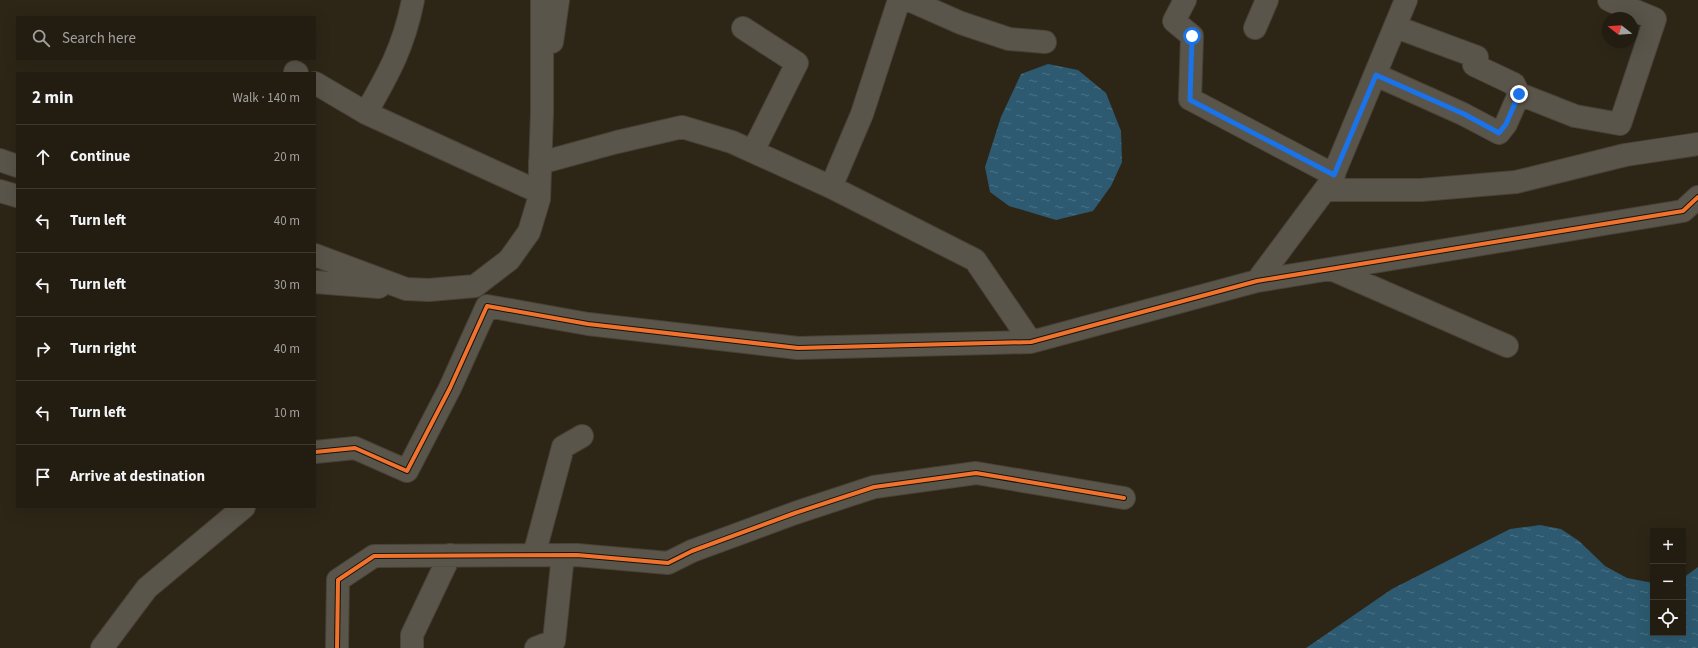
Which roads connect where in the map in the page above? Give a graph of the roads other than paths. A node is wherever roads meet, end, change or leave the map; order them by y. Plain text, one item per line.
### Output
1 (412, 0) edge
2 (542, 0) edge
3 (558, 0) edge
4 (899, 0) edge
5 (909, 0) edge
6 (1185, 0) edge
7 (1267, 0) edge
8 (1609, 0) edge
9 (1403, 1) edge
10 (1396, 27) junction
11 (743, 28) dead end
12 (1254, 28) dead end
13 (1045, 42) dead end
14 (1376, 75) junction
15 (316, 84) edge
16 (1519, 94) junction
17 (366, 113) junction
18 (542, 113) junction
19 (1698, 144) edge
20 (753, 151) junction
21 (0, 160) edge
22 (540, 163) junction
23 (16, 166) edge
24 (1329, 182) junction
25 (831, 187) junction
26 (0, 191) edge
27 (539, 192) junction
28 (16, 196) edge
29 (1698, 197) edge
30 (316, 255) edge
31 (1331, 269) junction
32 (1257, 281) junction
33 (316, 282) edge
34 (406, 289) junction
35 (1031, 342) junction
36 (1506, 346) dead end
37 (582, 436) dead end
38 (316, 452) edge
39 (1124, 498) dead end
40 (243, 508) edge
41 (450, 555) junction
42 (534, 555) junction
43 (563, 555) junction
44 (102, 648) edge
45 (337, 648) edge
46 (412, 648) edge
47 (536, 648) edge

1 - 17 street
2 - 18 street
3 - 18 street
4 - 25 street
5 - 13 street
6 - 24 street
7 - 12 street
8 - 16 street
9 - 10 street
10 - 14 street
10 - 16 street
11 - 20 street
14 - 16 street
14 - 24 street
15 - 17 street
17 - 27 street
18 - 22 street
19 - 24 street
20 - 22 street
20 - 25 street
21 - 23 street
22 - 27 street
24 - 32 street
25 - 35 street
26 - 28 street
27 - 34 street
29 - 31 street
30 - 34 street
31 - 32 street
31 - 36 street
32 - 35 street
33 - 34 street
35 - 38 street
37 - 42 street
39 - 43 street
40 - 44 street
41 - 42 street
41 - 45 street
41 - 46 street
42 - 43 street
43 - 47 street

